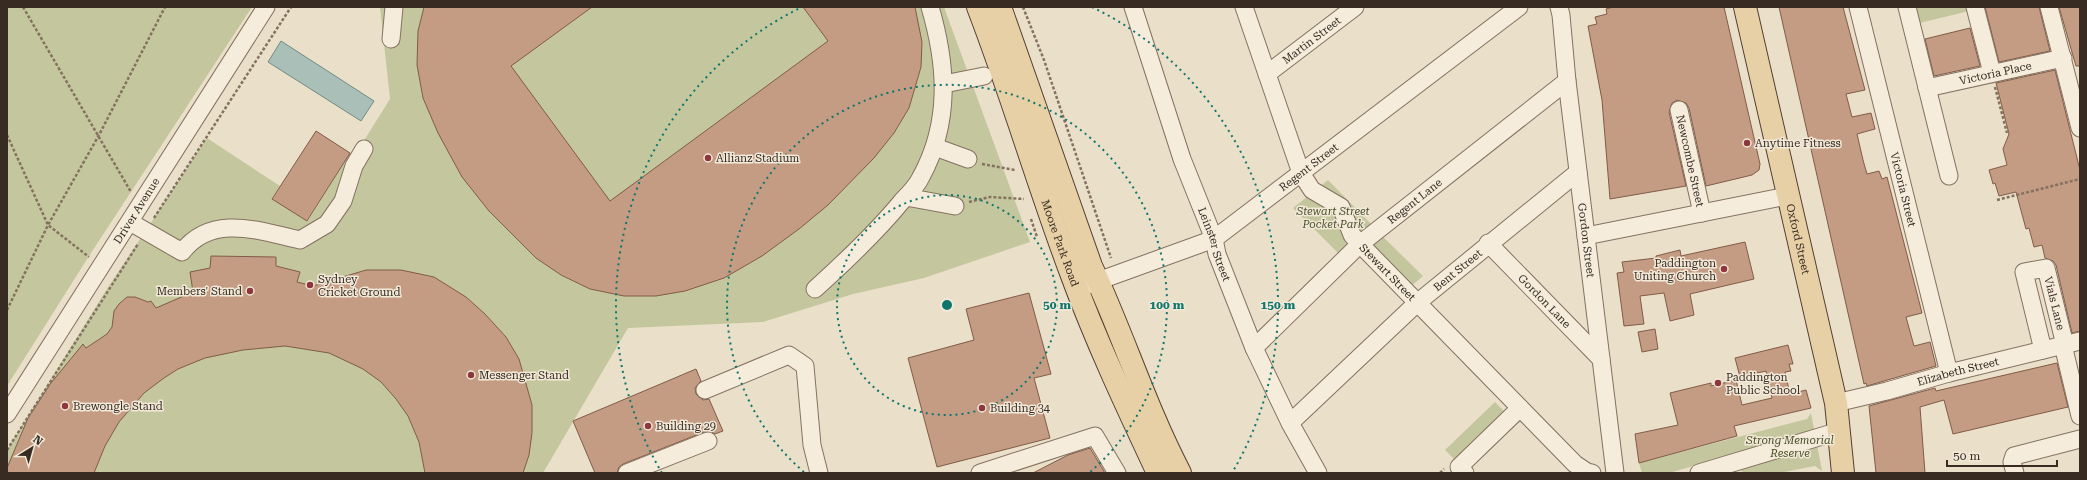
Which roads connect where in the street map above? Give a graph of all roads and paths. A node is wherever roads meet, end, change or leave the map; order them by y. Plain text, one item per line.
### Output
1 (23, 7) edge
2 (165, 7) edge
3 (266, 7) edge
4 (394, 7) edge
5 (930, 7) edge
6 (978, 7) edge
7 (1000, 7) edge
8 (1023, 7) edge
9 (1133, 7) edge
10 (1244, 7) edge
11 (1355, 7) edge
12 (1519, 7) edge
13 (1559, 7) edge
14 (1745, 7) edge
15 (1759, 7) edge
16 (1858, 7) edge
17 (1907, 7) edge
18 (1975, 7) edge
19 (2049, 7) edge
20 (391, 39) dead end
21 (2063, 58) junction
22 (1992, 73) junction
23 (1267, 74) junction
24 (984, 76) dead end
25 (1567, 81) junction
26 (944, 84) junction
27 (1927, 88) junction
28 (1679, 110) dead end
29 (2080, 128) edge
30 (2007, 133) dead end
31 (7, 135) edge
32 (99, 135) junction
33 (936, 147) junction
34 (364, 149) dead end
35 (968, 159) dead end
36 (985, 165) dead end
37 (1015, 170) dead end
38 (1578, 172) junction
39 (1301, 173) junction
40 (1949, 176) dead end
41 (2080, 179) edge
42 (1787, 196) junction
43 (906, 197) junction
44 (1024, 199) dead end
45 (1997, 200) dead end
46 (140, 206) junction
47 (955, 206) joint
48 (1702, 213) junction
49 (130, 222) junction
50 (48, 225) junction
51 (1586, 236) junction
52 (1214, 239) junction
53 (1360, 244) junction
54 (1488, 244) junction
55 (1111, 258) dead end
56 (101, 267) junction
57 (1098, 281) junction
58 (1077, 288) junction
59 (815, 289) dead end
60 (1417, 303) junction
61 (7, 310) edge
62 (2070, 344) edge
63 (1254, 348) junction
64 (2043, 350) junction
65 (1601, 359) junction
66 (1949, 373) junction
67 (705, 390) dead end
68 (1842, 402) junction
69 (1520, 408) junction
70 (7, 414) edge
71 (2080, 416) edge
72 (1290, 423) junction
73 (1838, 430) junction
74 (2080, 439) edge
75 (708, 441) dead end
76 (1733, 468) edge
77 (627, 473) edge
78 (819, 473) edge
79 (984, 473) edge
80 (1117, 473) edge
81 (1158, 473) edge
82 (1180, 473) edge
83 (1318, 473) edge
84 (1465, 473) edge
85 (1592, 473) edge
86 (1614, 473) edge
87 (1699, 473) edge
88 (1843, 473) edge
89 (1856, 473) edge
90 (2015, 473) edge

1 - 32 path
2 - 32 path
3 - 46 street, Driver Avenue
4 - 20 street
5 - 26 street
6 - 58 main road, Moore Park Road
7 - 57 main road, Moore Park Road
8 - 55 path
9 - 52 street, Leinster Street
10 - 23 street, Stewart Street
11 - 23 street, Martin Street
12 - 39 street, Regent Street
13 - 25 street, Gordon Street
14 - 42 main road, Oxford Street
15 - 68 main road, Oxford Street
16 - 66 street, Victoria Street
17 - 27 street
18 - 22 street
19 - 21 street
21 - 22 street, Victoria Place
21 - 29 street
22 - 27 street, Victoria Place
22 - 30 path
23 - 39 street, Stewart Street
24 - 26 street
25 - 38 street, Gordon Street
25 - 53 street, Regent Lane
26 - 33 street
27 - 40 street
28 - 48 street, Newcombe Street
31 - 50 path
32 - 46 path
32 - 50 path
33 - 35 street
33 - 43 street
34 - 49 street
36 - 37 path
38 - 51 street, Gordon Street
38 - 54 street, Bent Street
39 - 52 street, Regent Street
39 - 53 street, Stewart Street
41 - 45 path
42 - 48 street, Newcombe Street
42 - 68 main road, Oxford Street
43 - 47 street
43 - 59 street
44 - 47 path
46 - 49 street, Driver Avenue
48 - 51 street, Newcombe Street
49 - 56 street, Driver Avenue
50 - 56 path
50 - 61 path
51 - 65 street, Gordon Street
52 - 57 street, Regent Street
52 - 63 street, Leinster Street
53 - 60 street, Stewart Street
53 - 63 street, Regent Lane
54 - 60 street, Bent Street
54 - 65 street, Gordon Lane
56 - 70 street, Driver Avenue
57 - 58 street, Regent Street
57 - 82 main road, Moore Park Road
58 - 81 main road, Moore Park Road
60 - 69 street, Stewart Street
60 - 72 street, Bent Street
62 - 64 street, Elizabeth Street
62 - 64 street, Vials Lane
62 - 71 street
63 - 72 street, Leinster Street
64 - 66 street, Elizabeth Street
65 - 86 street, Gordon Street
66 - 68 street, Elizabeth Street
67 - 78 street
68 - 73 main road, Oxford Street
68 - 89 main road, Oxford Street
69 - 84 street
69 - 85 street, Stewart Street
72 - 83 street, Leinster Street
73 - 76 street
73 - 88 main road, Oxford Street
74 - 90 street
75 - 77 street
76 - 87 street
79 - 80 street

